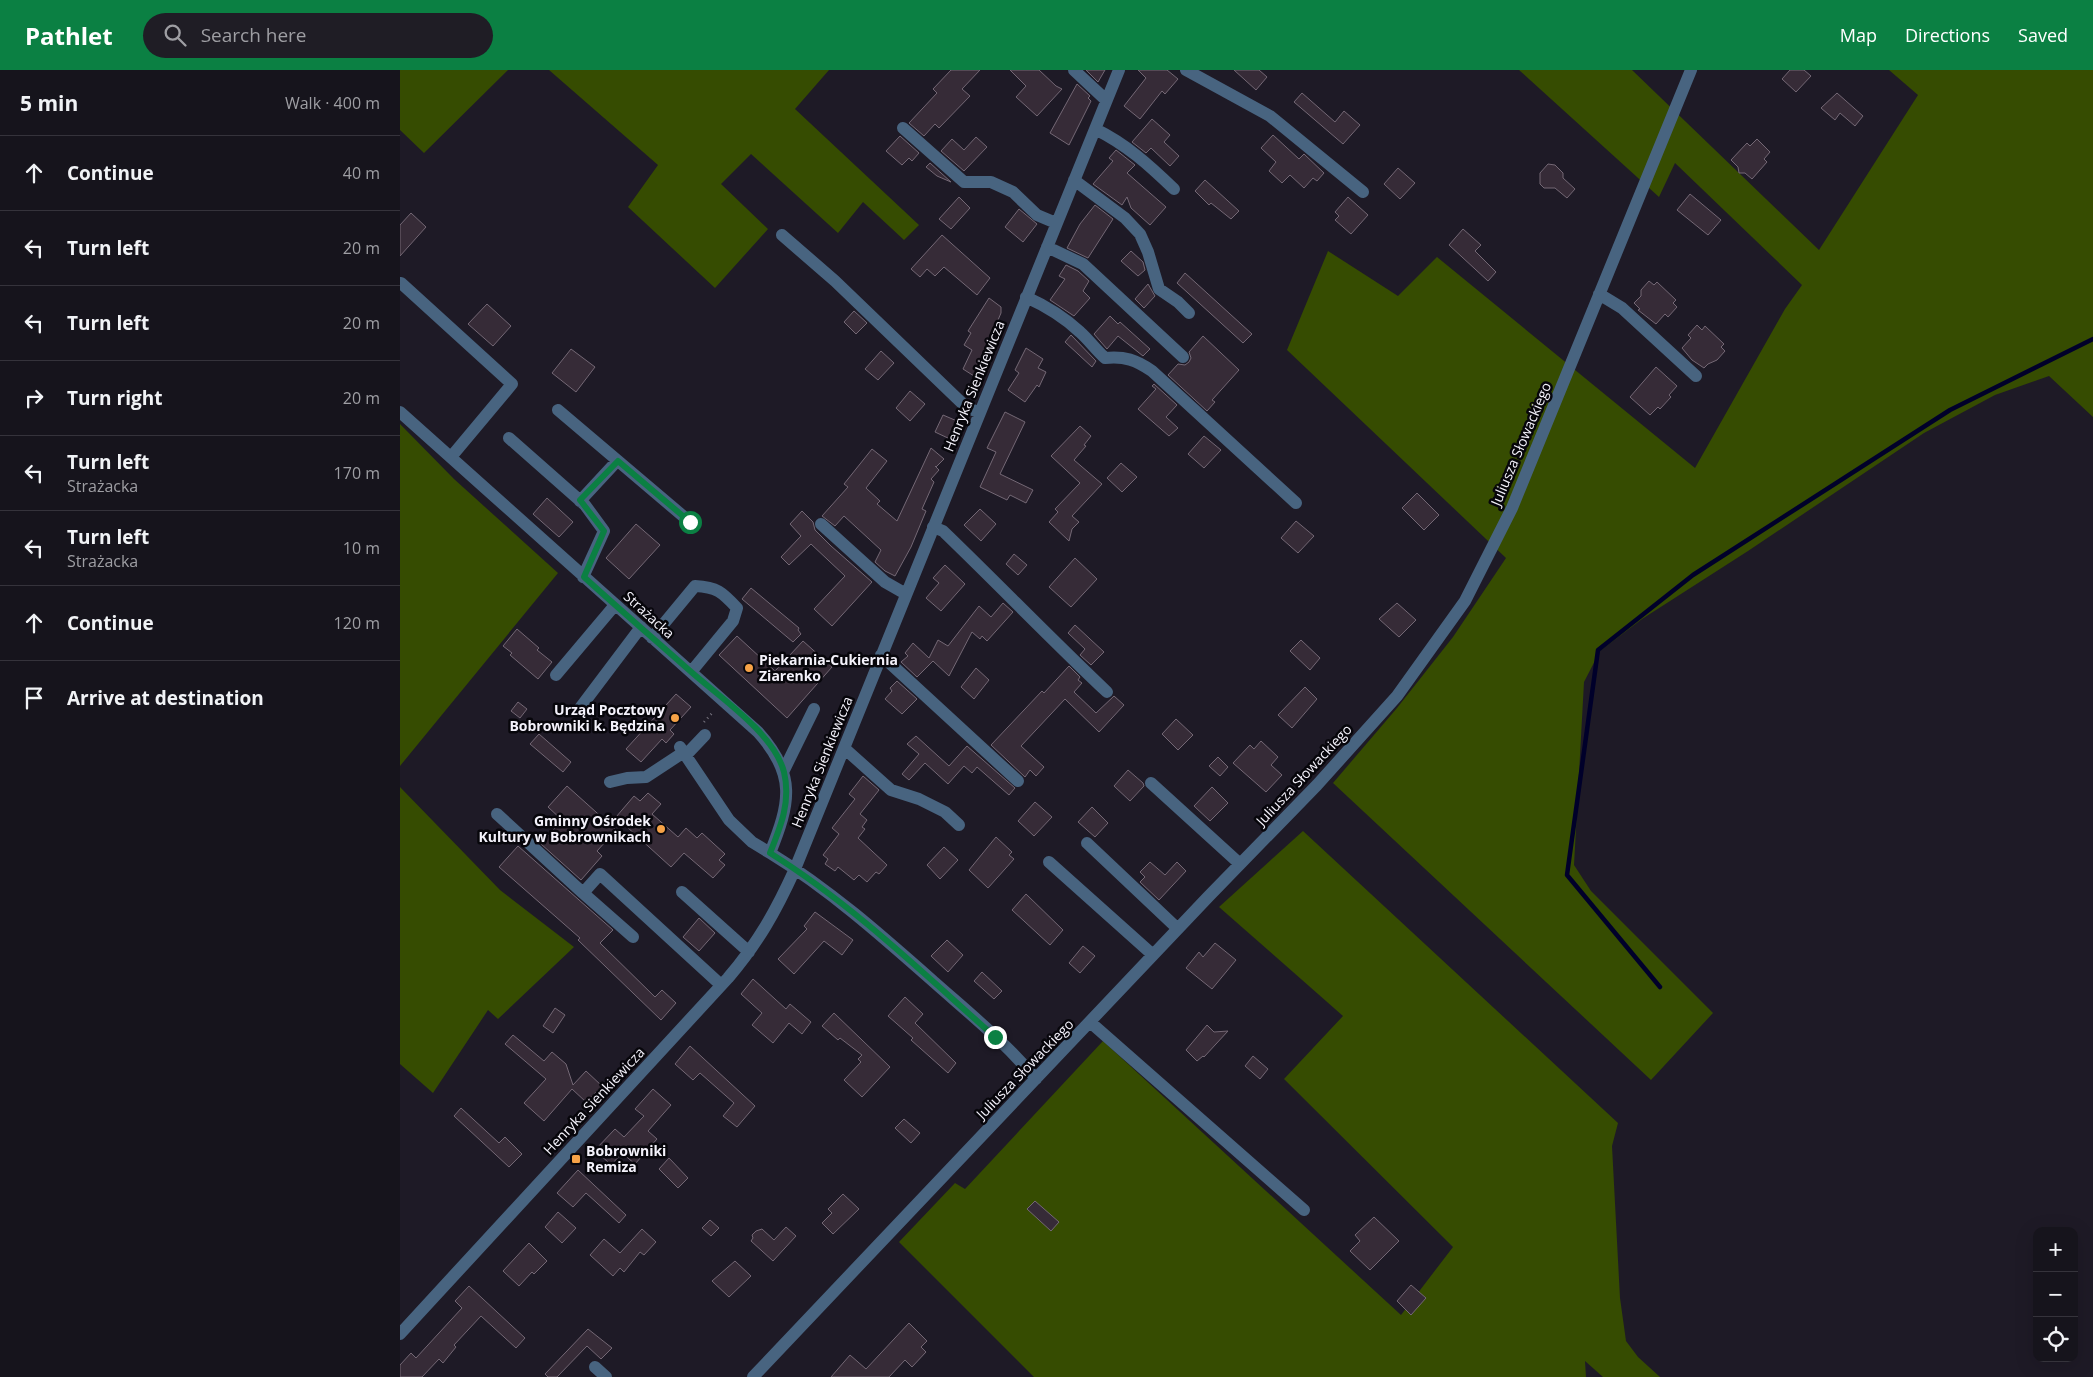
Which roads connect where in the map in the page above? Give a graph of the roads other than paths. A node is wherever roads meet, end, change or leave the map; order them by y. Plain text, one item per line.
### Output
1 (1074, 70) edge
2 (1119, 70) edge
3 (1186, 70) edge
4 (1691, 70) edge
5 (1106, 100) junction
6 (903, 128) dead end
7 (1095, 129) junction
8 (1074, 180) junction
9 (1174, 188) dead end
10 (1363, 192) dead end
11 (1056, 223) junction
12 (782, 236) dead end
13 (1047, 247) junction
14 (401, 282) edge
15 (1599, 294) junction
16 (1026, 297) junction
17 (1189, 313) dead end
18 (1183, 357) dead end
19 (1696, 376) dead end
20 (558, 410) dead end
21 (400, 412) edge
22 (980, 413) junction
23 (509, 438) dead end
24 (451, 457) junction
25 (618, 461) junction
26 (580, 500) junction
27 (1296, 503) dead end
28 (690, 522) dead end
29 (821, 524) dead end
30 (932, 527) junction
31 (584, 577) junction
32 (906, 594) junction
33 (615, 605) junction
34 (641, 627) junction
35 (652, 638) junction
36 (882, 655) junction
37 (691, 672) junction
38 (556, 674) dead end
39 (1107, 692) dead end
40 (580, 708) dead end
41 (814, 709) dead end
42 (705, 735) road end
43 (844, 748) junction
44 (683, 751) junction
45 (784, 770) junction
46 (1018, 781) dead end
47 (610, 782) dead end
48 (1151, 782) dead end
49 (497, 814) dead end
50 (959, 825) dead end
51 (1087, 843) dead end
52 (770, 853) junction
53 (1049, 862) dead end
54 (1240, 864) junction
55 (795, 869) junction
56 (682, 892) dead end
57 (583, 893) junction
58 (1178, 929) junction
59 (633, 937) dead end
60 (749, 952) junction
61 (1153, 955) junction
62 (721, 985) junction
63 (1090, 1022) junction
64 (1036, 1079) junction
65 (1304, 1210) dead end
66 (400, 1334) edge
67 (595, 1367) dead end
68 (606, 1377) edge
69 (753, 1377) edge

1 - 5 street
2 - 5 street, Henryka Sienkiewicza
3 - 10 street
4 - 15 street, Juliusza Słowackiego
5 - 7 street, Henryka Sienkiewicza
6 - 11 street
7 - 8 street, Henryka Sienkiewicza
7 - 9 street
8 - 11 street, Henryka Sienkiewicza
8 - 17 street
11 - 13 street, Henryka Sienkiewicza
12 - 22 street
13 - 16 street, Henryka Sienkiewicza
13 - 18 street
14 - 24 street
15 - 19 street
15 - 54 street, Juliusza Słowackiego
16 - 22 street, Henryka Sienkiewicza
16 - 27 street
20 - 25 street
21 - 24 street, Strażacka
22 - 30 street, Henryka Sienkiewicza
23 - 26 street
24 - 31 street, Strażacka
25 - 26 street
25 - 28 street
26 - 31 street
29 - 32 street
30 - 32 street, Henryka Sienkiewicza
30 - 39 street
31 - 33 street, Strażacka
32 - 36 street, Henryka Sienkiewicza
33 - 34 street, Strażacka
33 - 38 street
34 - 35 street, Strażacka
34 - 40 street
35 - 37 street, Strażacka
35 - 37 street
36 - 43 street, Henryka Sienkiewicza
36 - 46 street
37 - 45 street, Strażacka
41 - 45 street
42 - 44 street
43 - 50 street
43 - 55 street, Henryka Sienkiewicza
44 - 47 street
44 - 52 street
45 - 52 street, Strażacka
48 - 54 street
49 - 57 street
51 - 58 street
52 - 55 street
53 - 61 street
54 - 58 street, Juliusza Słowackiego
55 - 60 street, Henryka Sienkiewicza
55 - 64 street
56 - 60 street
57 - 59 street
57 - 62 street
58 - 61 street, Juliusza Słowackiego
60 - 62 street, Henryka Sienkiewicza
61 - 63 street, Juliusza Słowackiego
62 - 66 street, Henryka Sienkiewicza
63 - 64 street, Juliusza Słowackiego
63 - 65 street
64 - 69 street, Juliusza Słowackiego
67 - 68 street

